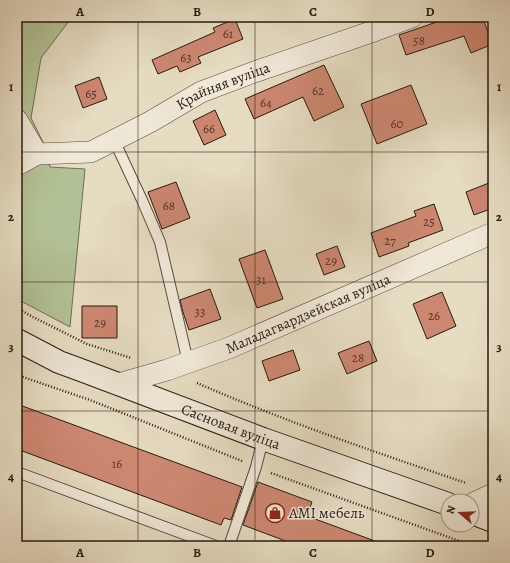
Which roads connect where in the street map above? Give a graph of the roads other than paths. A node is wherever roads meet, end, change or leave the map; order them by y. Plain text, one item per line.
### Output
1 (412, 17) edge
2 (17, 120) edge
3 (114, 140) junction
4 (17, 148) edge
5 (37, 154) junction
6 (17, 165) edge
7 (493, 233) edge
8 (17, 340) edge
9 (188, 362) junction
10 (118, 384) junction
11 (263, 439) junction
12 (17, 472) edge
13 (480, 494) edge
14 (493, 494) edge
15 (440, 501) edge
16 (480, 516) edge
17 (493, 520) edge
18 (216, 546) edge
19 (229, 546) edge

1 - 3 street, Крайняя вуліца
2 - 5 street
3 - 5 street, Крайняя вуліца
3 - 9 lane
4 - 5 street, Крайняя вуліца
5 - 6 street, Крайняя вуліца
7 - 9 street, Маладагвардзейская вуліца
8 - 10 main road, Сасновая вуліца
9 - 10 street, Маладагвардзейская вуліца
10 - 11 main road, Сасновая вуліца
11 - 15 main road, Сасновая вуліца
11 - 19 lane
12 - 18 lane
13 - 14 street
16 - 17 main road

